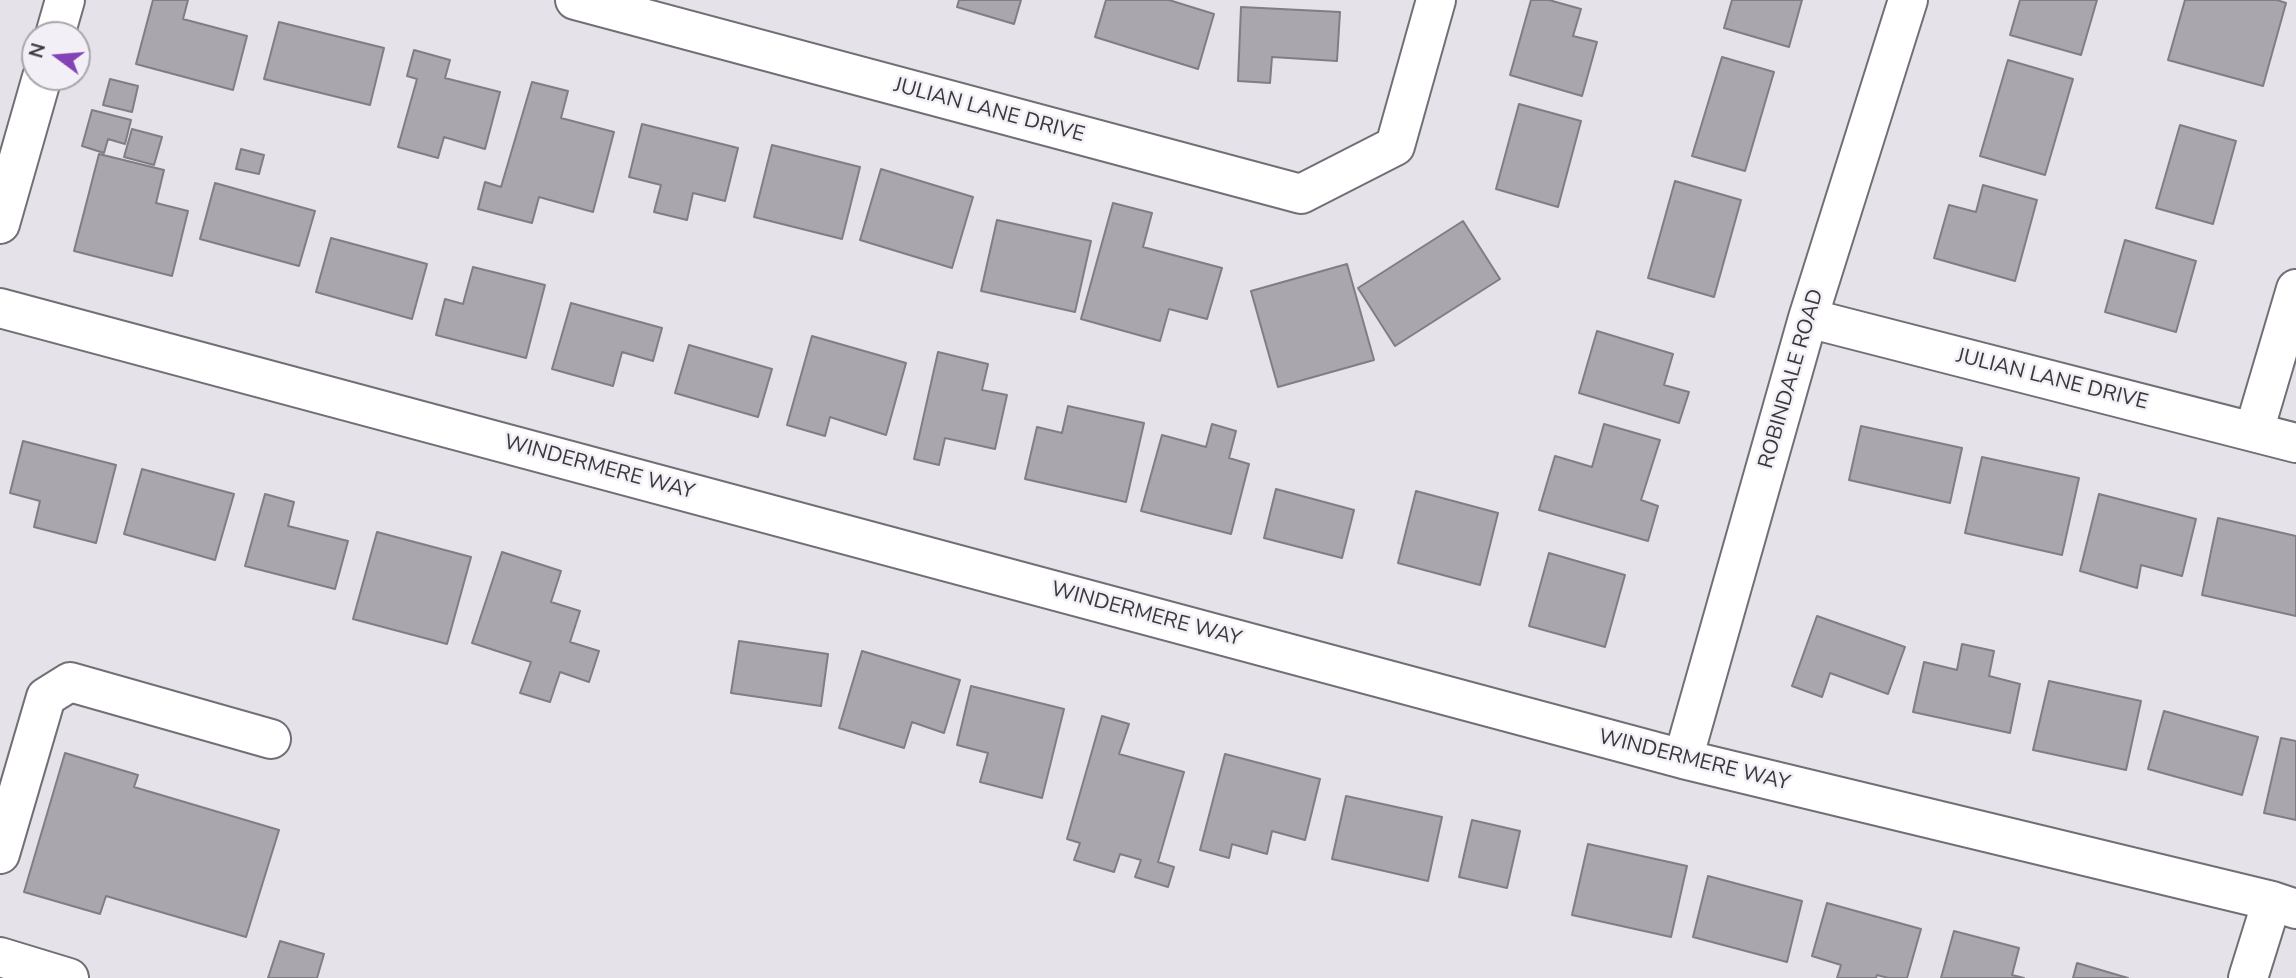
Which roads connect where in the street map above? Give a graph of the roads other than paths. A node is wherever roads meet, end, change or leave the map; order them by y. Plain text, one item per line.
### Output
1 (65, 0) edge
2 (575, 0) edge
3 (1436, 0) edge
4 (1908, 0) edge
5 (59, 21) edge
6 (39, 91) edge
7 (0, 224) edge
8 (2296, 289) edge
9 (0, 308) edge
10 (1808, 318) junction
11 (2254, 431) junction
12 (2296, 443) edge
13 (271, 739) dead end
14 (1683, 760) junction
15 (6, 811) edge
16 (0, 855) edge
17 (2284, 905) edge
18 (0, 957) edge
19 (69, 978) edge
20 (2248, 978) edge

1 - 5 street
2 - 3 street, JULIAN LANE DRIVE
4 - 10 street, ROBINDALE ROAD
6 - 7 street
8 - 11 street
9 - 14 street, WINDERMERE WAY
10 - 11 street, JULIAN LANE DRIVE
10 - 14 street, ROBINDALE ROAD
11 - 12 street, JULIAN LANE DRIVE
13 - 15 street
14 - 17 street, WINDERMERE WAY
15 - 16 street
17 - 20 street
18 - 19 street

